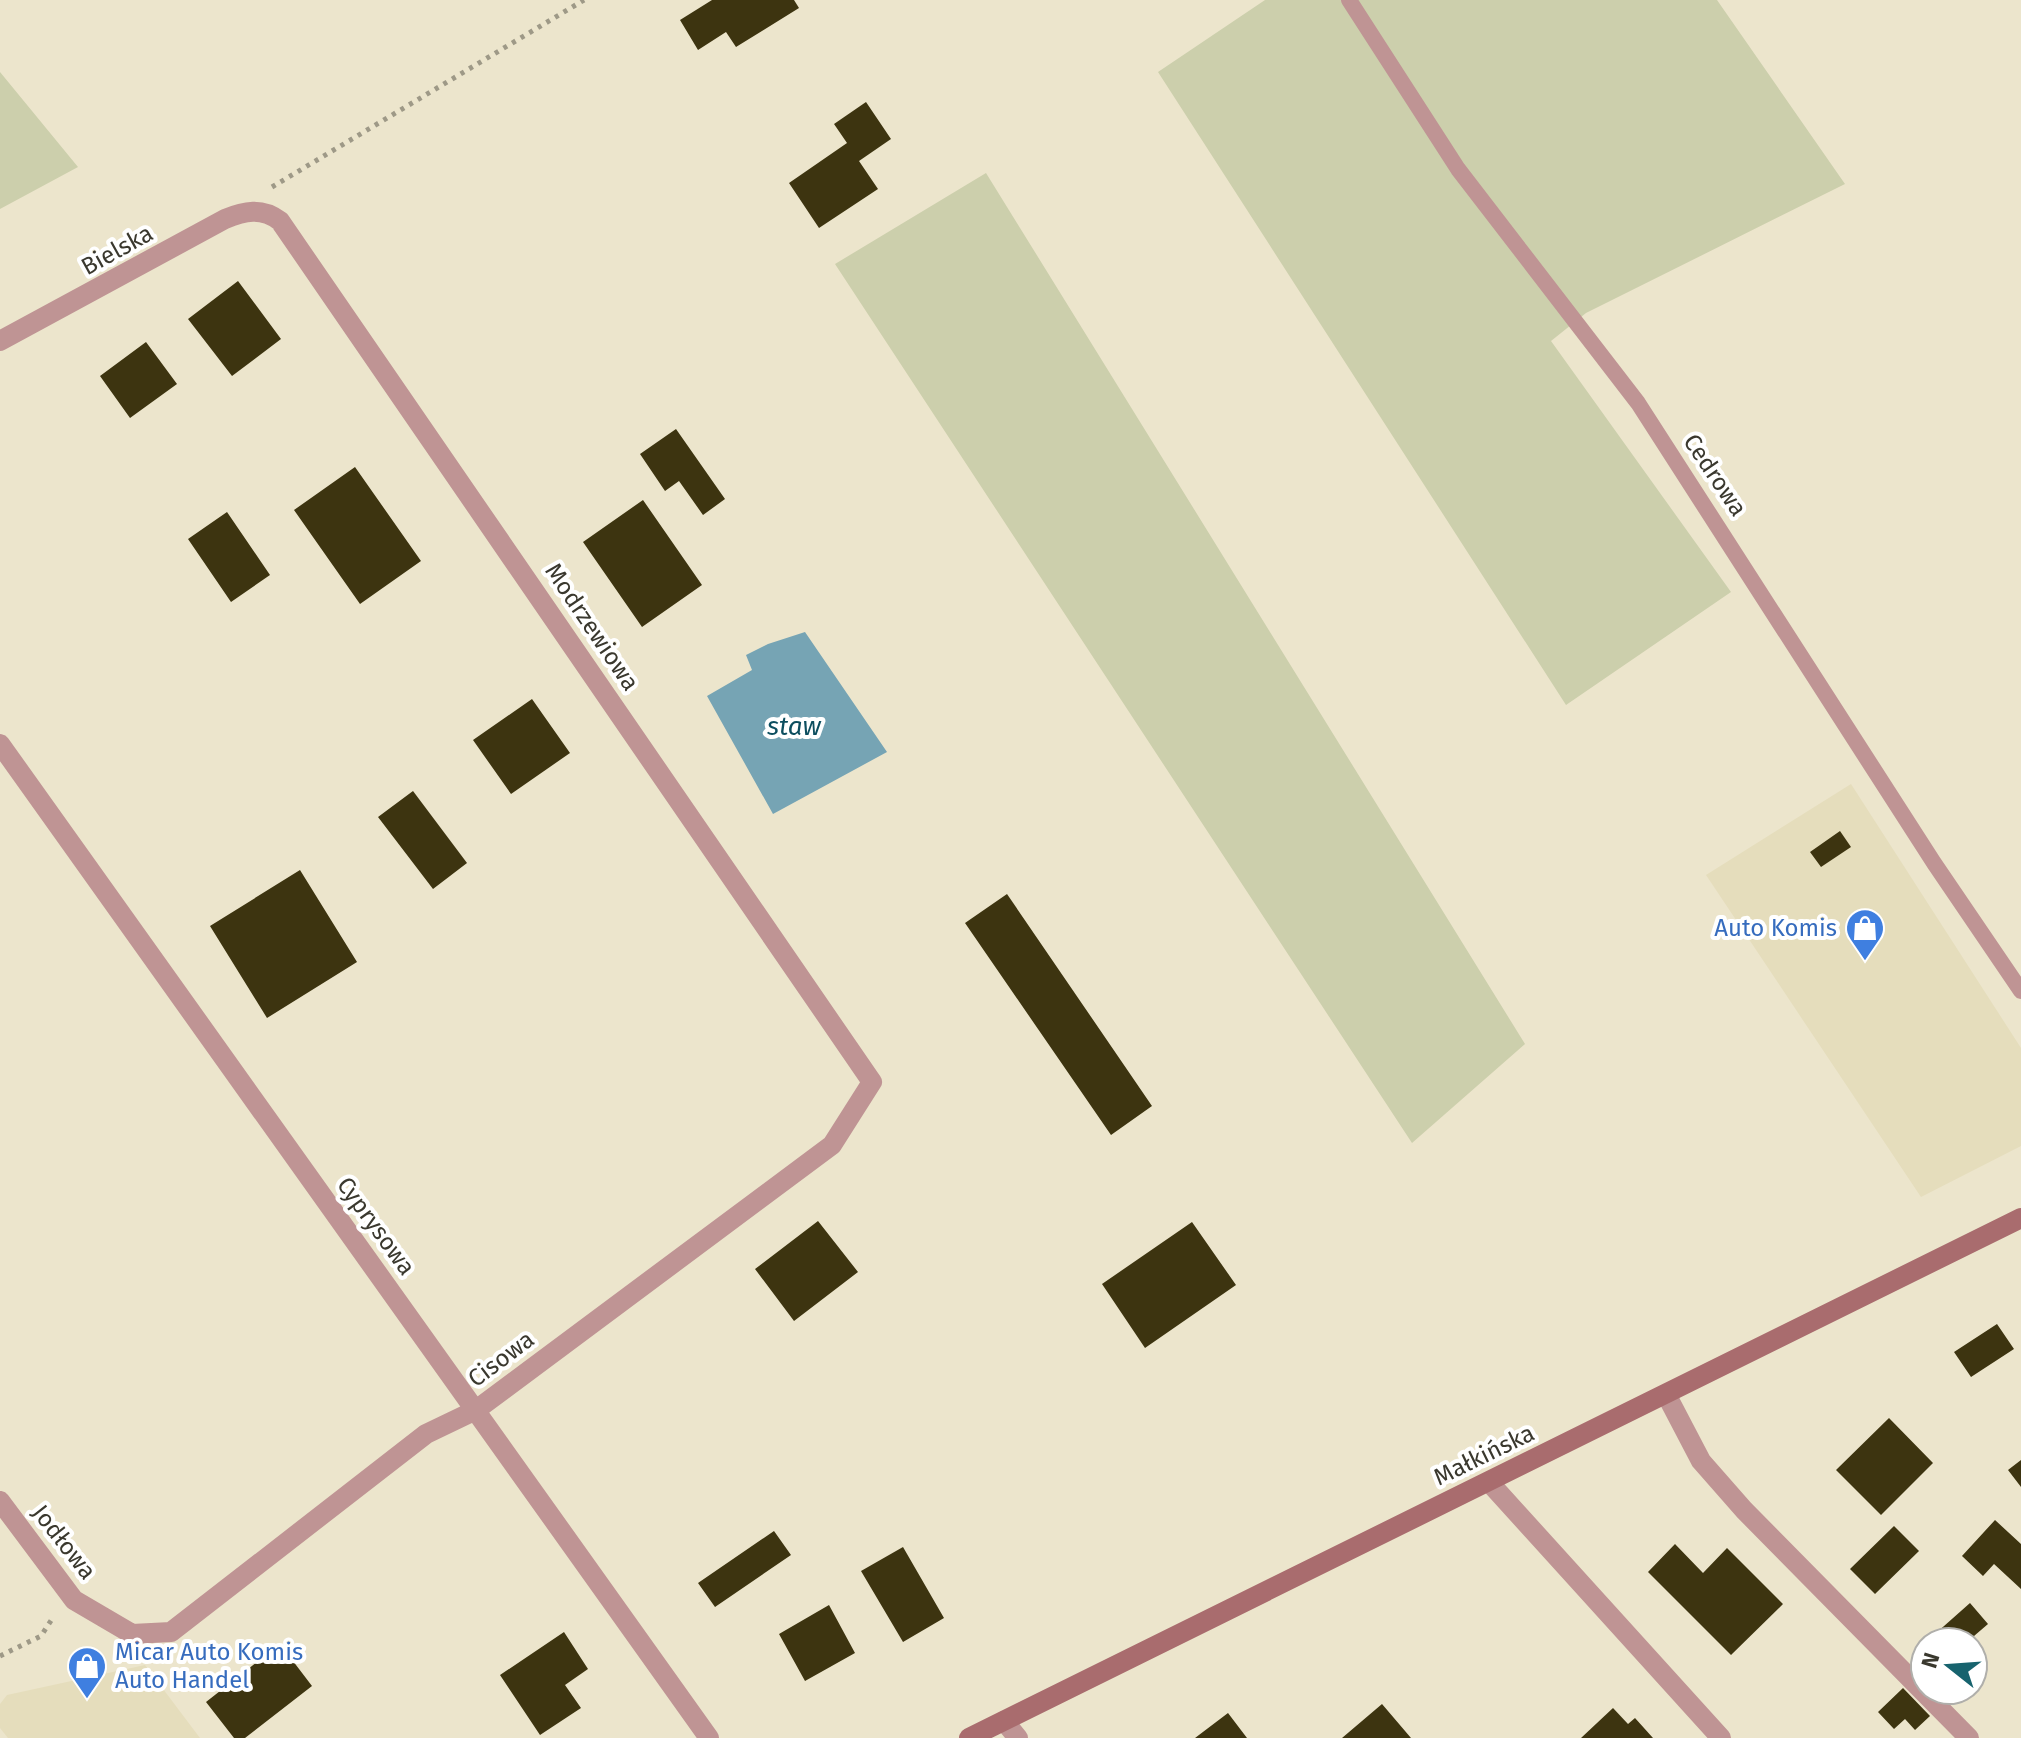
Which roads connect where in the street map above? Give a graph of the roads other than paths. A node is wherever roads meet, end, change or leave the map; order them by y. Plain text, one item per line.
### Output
1 (1349, 0) edge
2 (260, 212) joint
3 (0, 341) edge
4 (0, 744) edge
5 (2021, 991) edge
6 (872, 1082) joint
7 (2021, 1218) edge
8 (1667, 1396) junction
9 (476, 1410) junction
10 (1489, 1482) junction
11 (0, 1501) edge
12 (132, 1634) joint
13 (1004, 1721) junction
14 (709, 1738) edge
15 (969, 1738) edge
16 (1018, 1738) edge
17 (1721, 1738) edge
18 (1969, 1738) edge

1 - 5 lane, Cedrowa
2 - 3 street, Bielska
2 - 6 street, Modrzewiowa
4 - 9 street, Cyprysowa
6 - 9 street, Cisowa
7 - 8 main road, Małkińska
8 - 10 main road, Małkińska
8 - 18 street
9 - 12 street, Cisowa
9 - 14 street, Cyprysowa
10 - 13 main road, Małkińska
10 - 17 street
11 - 12 street, Jodłowa
13 - 15 main road, Małkińska
13 - 16 street

